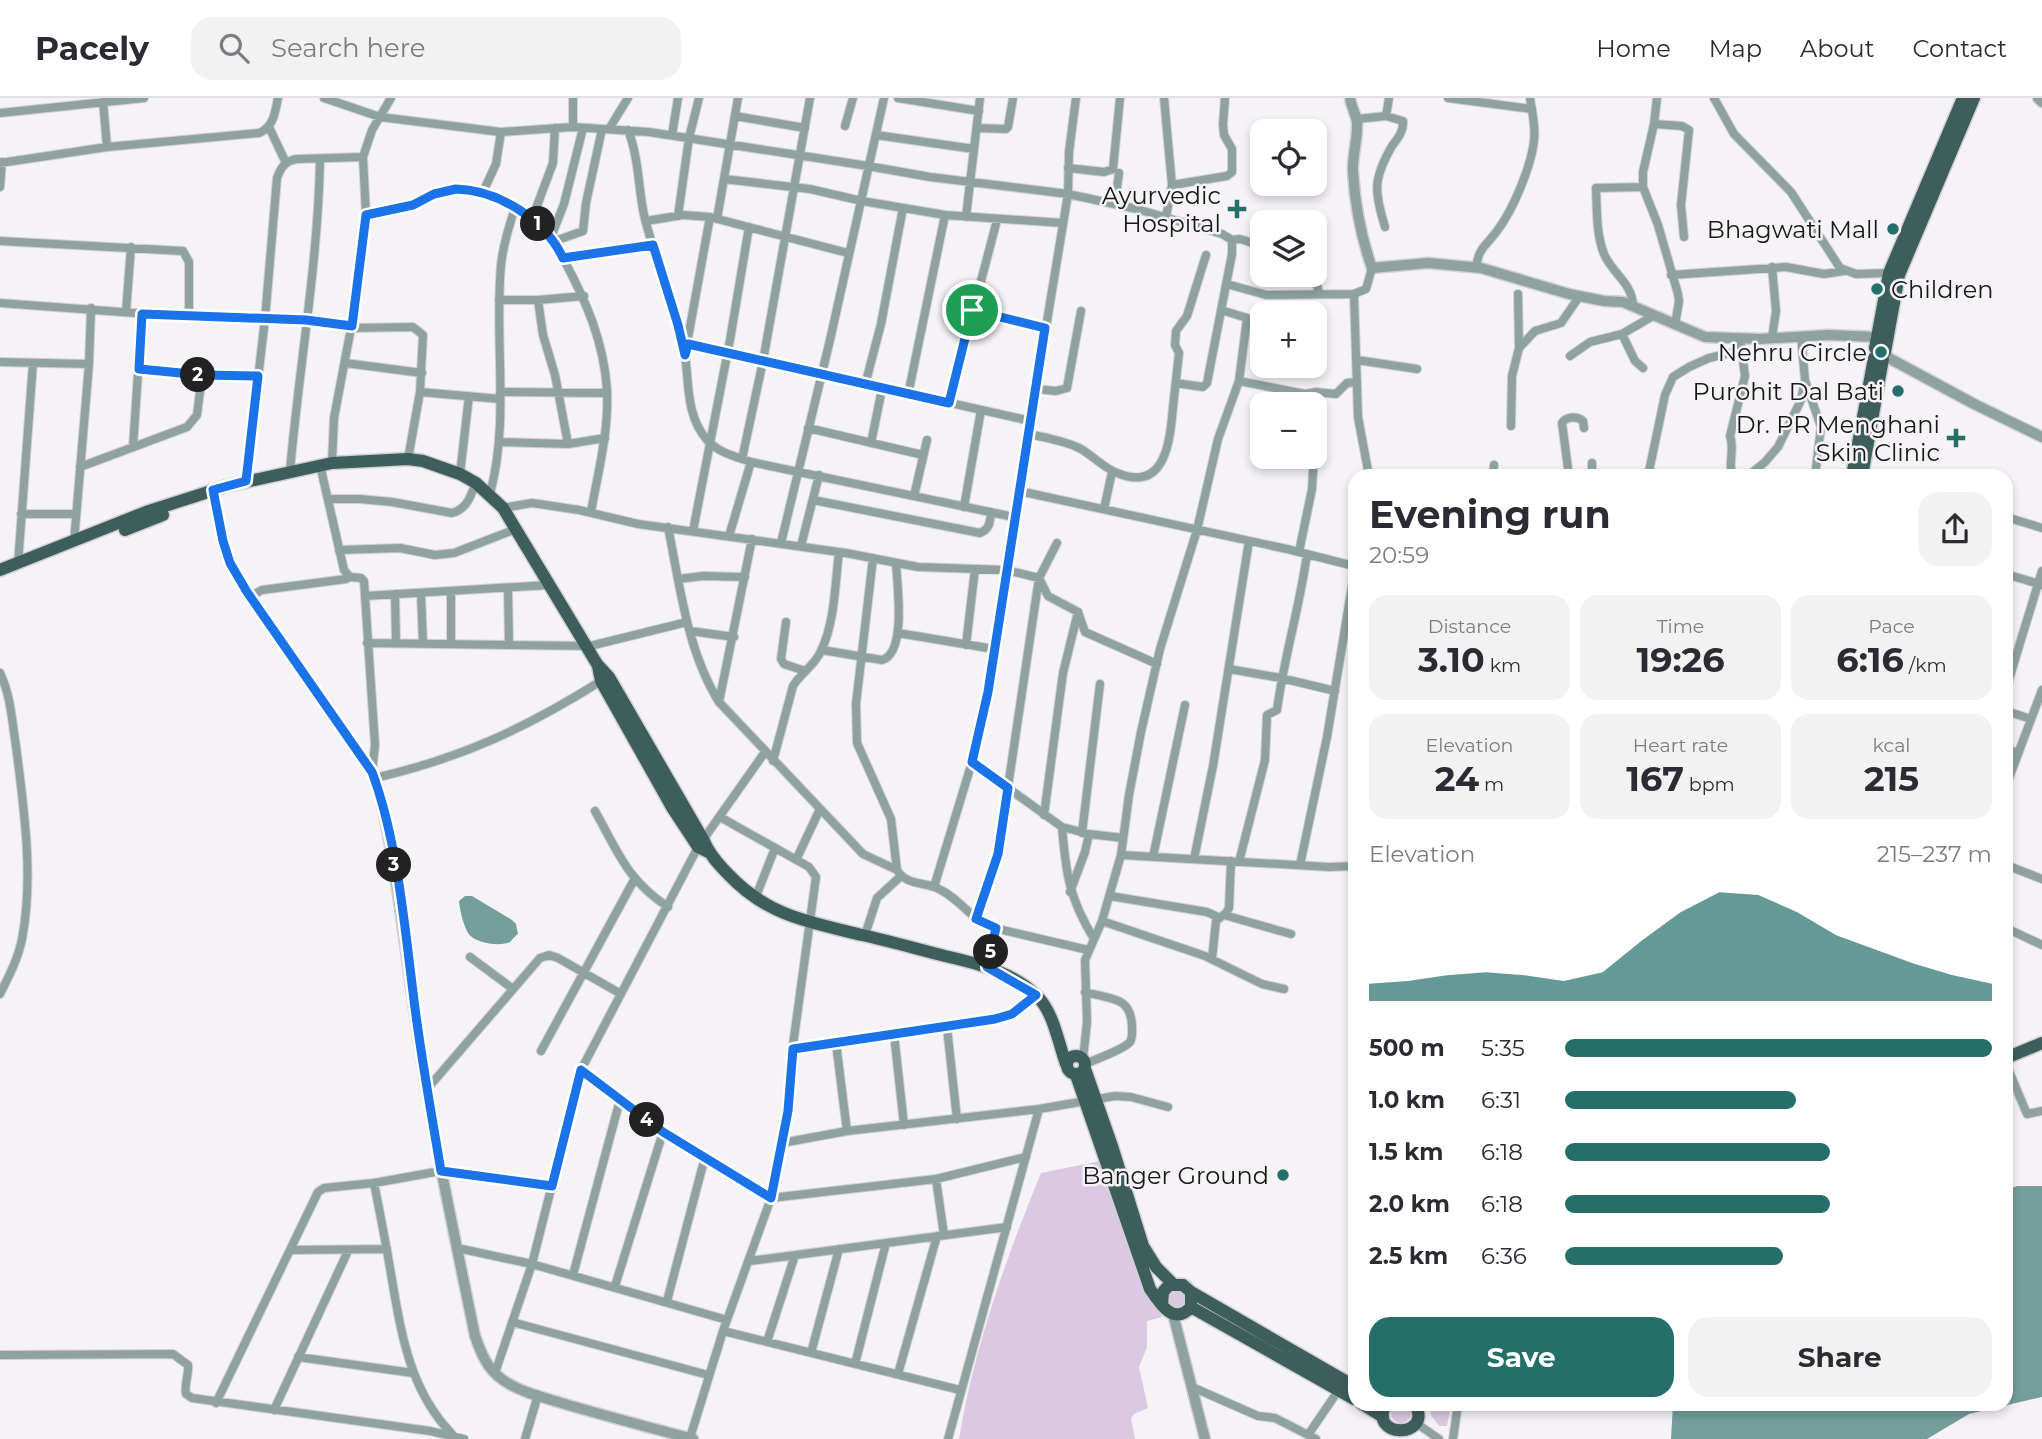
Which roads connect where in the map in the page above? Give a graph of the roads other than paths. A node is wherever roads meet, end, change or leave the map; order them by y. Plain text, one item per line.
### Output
1 (143, 98) edge
2 (278, 98) edge
3 (324, 98) edge
4 (391, 98) edge
5 (573, 98) edge
6 (628, 98) edge
7 (678, 98) edge
8 (699, 98) edge
9 (738, 98) edge
10 (810, 98) edge
11 (853, 98) edge
12 (884, 98) edge
13 (898, 98) edge
14 (980, 98) edge
15 (1013, 98) edge
16 (1076, 98) edge
17 (1120, 98) edge
18 (1164, 98) edge
19 (1225, 98) edge
20 (1350, 98) edge
21 (1389, 98) edge
22 (1448, 98) edge
23 (1530, 98) edge
24 (1657, 98) edge
25 (1714, 98) edge
26 (1963, 98) edge
27 (1974, 98) edge
28 (2038, 98) edge
29 (103, 101) edge
30 (2042, 102) edge
31 (1532, 109) junction
32 (979, 111) junction
33 (0, 113) edge
34 (735, 116) junction
35 (1386, 116) junction
36 (380, 117) junction
37 (1357, 119) junction
38 (1654, 124) junction
39 (845, 126) dead end
40 (269, 127) junction
41 (555, 128) junction
42 (578, 128) junction
43 (805, 128) junction
44 (977, 128) junction
45 (606, 129) junction
46 (628, 131) junction
47 (501, 132) junction
48 (672, 135) junction
49 (876, 135) junction
50 (689, 138) junction
51 (730, 145) junction
52 (107, 147) junction
53 (974, 149) junction
54 (800, 155) junction
55 (363, 157) junction
56 (320, 160) junction
57 (1, 162) edge
58 (286, 163) junction
59 (868, 166) junction
60 (1940, 166) junction
61 (1068, 168) junction
62 (1119, 173) dead end
63 (724, 179) junction
64 (970, 183) junction
65 (1172, 185) junction
66 (794, 186) junction
67 (0, 187) edge
68 (1643, 187) junction
69 (483, 192) junction
70 (1068, 194) junction
71 (862, 201) junction
72 (1115, 203) junction
73 (515, 208) junction
74 (903, 208) junction
75 (366, 215) junction
76 (945, 215) junction
77 (678, 216) junction
78 (966, 217) junction
79 (1166, 217) junction
80 (714, 218) junction
81 (532, 219) junction
82 (997, 220) junction
83 (646, 221) junction
84 (1063, 223) junction
85 (749, 227) junction
86 (1385, 227) dead end
87 (786, 236) junction
88 (1684, 237) dead end
89 (553, 239) junction
90 (1232, 240) junction
91 (0, 241) edge
92 (1250, 242) edge
93 (653, 245) junction
94 (131, 247) junction
95 (848, 253) junction
96 (1206, 255) dead end
97 (563, 258) junction
98 (1476, 267) junction
99 (1772, 267) junction
100 (1373, 268) junction
101 (1840, 268) junction
102 (1889, 273) junction
103 (1671, 275) junction
104 (1227, 284) junction
105 (1318, 287) edge
106 (1319, 293) junction
107 (1354, 294) junction
108 (1518, 294) dead end
109 (584, 296) junction
110 (1579, 297) junction
111 (499, 300) junction
112 (538, 300) junction
113 (0, 303) edge
114 (1633, 305) junction
115 (90, 308) junction
116 (972, 310) junction
117 (1221, 310) junction
118 (1081, 311) dead end
119 (126, 312) junction
120 (142, 314) junction
121 (1653, 316) junction
122 (189, 317) junction
123 (265, 319) junction
124 (306, 320) junction
125 (1675, 325) junction
126 (351, 327) junction
127 (1045, 328) junction
128 (1622, 334) junction
129 (1801, 336) junction
130 (1773, 338) junction
131 (688, 344) junction
132 (1740, 344) junction
133 (1519, 348) junction
134 (727, 352) junction
135 (1880, 352) junction
136 (685, 355) junction
137 (1570, 356) dead end
138 (1357, 360) junction
139 (763, 361) junction
140 (0, 362) edge
141 (33, 363) junction
142 (345, 363) junction
143 (89, 364) junction
144 (1643, 368) dead end
145 (139, 369) junction
146 (1417, 369) dead end
147 (422, 373) junction
148 (822, 374) junction
149 (202, 375) junction
150 (258, 376) junction
151 (1805, 380) junction
152 (1239, 381) junction
153 (1357, 382) junction
154 (1176, 383) junction
155 (865, 385) junction
156 (882, 389) junction
157 (1036, 389) junction
158 (420, 392) junction
159 (1295, 392) edge
160 (557, 393) junction
161 (607, 393) junction
162 (1327, 393) edge
163 (908, 395) junction
164 (469, 396) junction
165 (500, 396) junction
166 (949, 403) junction
167 (981, 410) junction
168 (1031, 421) junction
169 (1511, 426) dead end
170 (808, 428) junction
171 (1584, 428) dead end
172 (1029, 434) junction
173 (2042, 437) edge
174 (605, 438) junction
175 (927, 440) dead end
176 (499, 442) junction
177 (709, 442) junction
178 (871, 443) junction
179 (568, 444) junction
180 (133, 447) junction
181 (923, 455) junction
182 (408, 459) junction
183 (742, 459) junction
184 (751, 462) junction
185 (1592, 463) dead end
186 (1494, 465) dead end
187 (325, 466) junction
188 (80, 467) junction
189 (1313, 469) edge
190 (1367, 469) edge
191 (1494, 469) edge
192 (1568, 469) edge
193 (1592, 469) edge
194 (1650, 469) edge
195 (1730, 469) edge
196 (1756, 469) edge
197 (1816, 469) edge
198 (1854, 469) edge
199 (1863, 469) edge
200 (290, 471) junction
201 (797, 471) junction
202 (1112, 472) junction
203 (460, 474) junction
204 (818, 475) junction
205 (246, 481) junction
206 (480, 489) junction
207 (1019, 491) junction
208 (214, 494) junction
209 (914, 496) junction
210 (328, 499) junction
211 (813, 500) junction
212 (964, 507) junction
213 (503, 508) junction
214 (1104, 509) junction
215 (591, 512) junction
216 (991, 512) junction
217 (21, 514) junction
218 (76, 514) junction
219 (1014, 517) junction
220 (2013, 519) edge
221 (668, 527) junction
222 (2042, 528) edge
223 (516, 529) junction
224 (1197, 530) junction
225 (693, 531) junction
226 (729, 536) junction
227 (752, 539) junction
228 (1249, 541) junction
229 (74, 542) junction
230 (781, 543) junction
231 (1057, 543) dead end
232 (802, 546) junction
233 (339, 550) junction
234 (839, 552) junction
235 (1303, 553) junction
236 (873, 558) junction
237 (896, 563) junction
238 (18, 564) junction
239 (1348, 564) edge
240 (975, 569) junction
241 (0, 570) edge
242 (1006, 570) junction
243 (2042, 571) edge
244 (350, 577) junction
245 (746, 577) junction
246 (2013, 577) edge
247 (0, 578) edge
248 (1039, 578) junction
249 (678, 579) junction
250 (550, 585) junction
251 (2040, 585) edge
252 (508, 588) junction
253 (451, 591) junction
254 (421, 593) junction
255 (395, 594) junction
256 (251, 596) junction
257 (365, 596) junction
258 (1348, 611) edge
259 (1078, 612) junction
260 (687, 621) junction
261 (786, 622) dead end
262 (690, 631) junction
263 (898, 634) junction
264 (734, 637) junction
265 (367, 643) junction
266 (396, 643) junction
267 (423, 643) junction
268 (451, 644) junction
269 (509, 645) junction
270 (586, 645) junction
271 (966, 645) junction
272 (994, 649) junction
273 (822, 650) junction
274 (861, 657) junction
275 (597, 664) junction
276 (1157, 664) junction
277 (2013, 668) edge
278 (1229, 669) junction
279 (805, 671) junction
280 (0, 673) edge
281 (1282, 678) junction
282 (601, 681) junction
283 (1100, 684) dead end
284 (2042, 690) edge
285 (1335, 691) junction
286 (719, 702) junction
287 (1185, 705) dead end
288 (2013, 713) edge
289 (2031, 719) junction
290 (2013, 751) edge
291 (765, 752) junction
292 (2018, 753) junction
293 (773, 761) junction
294 (972, 762) junction
295 (2013, 767) edge
296 (373, 775) junction
297 (1008, 788) junction
298 (820, 809) junction
299 (596, 811) dead end
300 (1044, 815) junction
301 (720, 817) junction
302 (1062, 827) junction
303 (1085, 834) junction
304 (1123, 838) junction
305 (704, 847) junction
306 (775, 848) junction
307 (1121, 855) junction
308 (1153, 857) junction
309 (1194, 859) junction
310 (796, 860) junction
311 (1235, 862) junction
312 (1300, 865) junction
313 (1348, 866) edge
314 (2013, 868) edge
315 (899, 873) junction
316 (2042, 879) edge
317 (634, 880) junction
318 (934, 887) junction
319 (1070, 892) junction
320 (1110, 896) junction
321 (755, 899) junction
322 (668, 907) junction
323 (1221, 916) junction
324 (976, 919) junction
325 (1102, 921) junction
326 (809, 923) junction
327 (996, 928) junction
328 (2013, 933) edge
329 (1291, 934) dead end
330 (865, 935) junction
331 (1094, 939) junction
332 (2042, 945) edge
333 (1088, 950) junction
334 (470, 957) dead end
335 (1212, 959) junction
336 (987, 967) junction
337 (583, 973) junction
338 (513, 989) junction
339 (1284, 989) dead end
340 (1085, 992) junction
341 (0, 993) edge
342 (621, 994) junction
343 (1036, 995) junction
344 (947, 1028) junction
345 (894, 1034) junction
346 (836, 1043) junction
347 (2042, 1043) edge
348 (793, 1049) junction
349 (541, 1051) dead end
350 (2013, 1055) edge
351 (1082, 1067) junction
352 (581, 1070) junction
353 (2013, 1081) edge
354 (427, 1089) junction
355 (620, 1100) junction
356 (1090, 1101) junction
357 (1168, 1107) dead end
358 (1039, 1109) junction
359 (2042, 1111) edge
360 (957, 1119) junction
361 (904, 1125) junction
362 (847, 1131) junction
363 (663, 1132) junction
364 (782, 1143) junction
365 (705, 1157) junction
366 (1026, 1157) junction
367 (441, 1171) junction
368 (936, 1179) junction
369 (374, 1183) junction
370 (552, 1186) junction
371 (771, 1198) junction
372 (1007, 1227) junction
373 (940, 1236) junction
374 (886, 1243) junction
375 (457, 1248) junction
376 (387, 1249) junction
377 (839, 1249) junction
378 (291, 1250) junction
379 (348, 1251) junction
380 (795, 1255) junction
381 (750, 1261) junction
382 (532, 1264) junction
383 (573, 1275) junction
384 (1173, 1284) junction
385 (615, 1286) junction
386 (1191, 1292) junction
387 (667, 1301) junction
388 (1162, 1305) junction
389 (1191, 1307) junction
390 (1173, 1314) junction
391 (727, 1320) junction
392 (512, 1322) junction
393 (723, 1331) junction
394 (767, 1342) junction
395 (811, 1353) junction
396 (0, 1355) edge
397 (298, 1357) junction
398 (855, 1364) junction
399 (413, 1373) junction
400 (495, 1373) junction
401 (898, 1374) junction
402 (708, 1375) junction
403 (1346, 1385) edge
404 (1192, 1387) junction
405 (960, 1390) junction
406 (538, 1395) junction
407 (216, 1403) junction
408 (274, 1410) junction
409 (1373, 1411) edge
410 (1384, 1411) edge
411 (1418, 1411) edge
412 (1457, 1411) edge
413 (1383, 1417) junction
414 (1416, 1423) junction
415 (651, 1434) edge
416 (1386, 1434) edge
417 (454, 1436) junction
418 (1312, 1437) edge
419 (464, 1439) edge
420 (525, 1439) edge
421 (691, 1439) edge
422 (948, 1439) edge
423 (1205, 1439) edge
424 (1439, 1439) edge
425 (1453, 1439) edge

1 - 29 street
2 - 40 street
3 - 36 street
4 - 36 street
5 - 42 street
6 - 45 street
7 - 48 street
8 - 50 street
9 - 34 street
10 - 43 street
11 - 39 street
12 - 49 street
13 - 32 street
14 - 32 street
15 - 44 street
16 - 61 street
17 - 61 street
18 - 65 street
19 - 65 street
20 - 37 street
21 - 35 street
22 - 31 street
23 - 31 street
24 - 38 street
25 - 101 street
26 - 60 main road
27 - 60 main road
28 - 30 street
29 - 33 street
29 - 52 street
31 - 98 street
32 - 44 street
34 - 43 street
34 - 51 street
35 - 37 street
35 - 86 street
36 - 47 street
36 - 55 street
37 - 100 street
38 - 68 street
38 - 88 street
40 - 52 street
40 - 58 street
41 - 42 street
41 - 47 street
41 - 81 street
42 - 45 street
42 - 89 street
43 - 54 street
44 - 53 street
45 - 46 street
45 - 89 street
46 - 48 street
46 - 83 street
47 - 69 street
48 - 50 street
49 - 53 street
49 - 59 street
50 - 51 street
50 - 77 street
51 - 54 street
51 - 63 street
52 - 57 street
53 - 64 street
54 - 59 street
54 - 66 street
55 - 56 street
55 - 75 street
56 - 58 street
56 - 124 street
57 - 67 street
58 - 123 street
59 - 64 street
59 - 71 street
60 - 102 main road
60 - 135 main road
61 - 70 street
62 - 72 street
63 - 66 street
63 - 80 street
64 - 70 street
64 - 78 street
65 - 79 street
66 - 71 street
66 - 87 street
68 - 103 street
68 - 114 street
69 - 73 street
69 - 75 street
70 - 72 street
70 - 84 street
71 - 74 street
71 - 95 street
72 - 79 street
73 - 81 street
73 - 111 street
74 - 76 street
74 - 155 street
75 - 126 street
76 - 78 street
76 - 163 street
77 - 80 street
77 - 83 street
78 - 82 street
79 - 90 street
80 - 85 street
80 - 131 street
81 - 89 street
82 - 84 street
82 - 116 street
83 - 93 street
84 - 127 street
85 - 87 street
85 - 134 street
87 - 95 street
87 - 139 street
89 - 97 street
90 - 92 street
90 - 104 street
91 - 94 street
93 - 97 street
93 - 136 street
94 - 119 street
94 - 122 street
95 - 148 street
96 - 154 street
97 - 109 street
98 - 100 street
98 - 110 street
99 - 101 street
99 - 103 street
99 - 130 street
100 - 107 street
101 - 102 street
102 - 135 main road
103 - 125 street
104 - 106 street
104 - 117 street
105 - 106 street
106 - 107 street
107 - 138 street
108 - 133 street
109 - 112 street
109 - 161 street
110 - 114 street
110 - 133 street
111 - 112 street
111 - 165 street
112 - 160 street
113 - 115 street
114 - 121 street
115 - 119 street
115 - 143 street
116 - 127 street
116 - 166 street
117 - 152 street
117 - 154 street
118 - 157 street
119 - 120 street
120 - 122 street
120 - 145 street
121 - 125 street
121 - 128 street
122 - 123 street
123 - 124 street
123 - 150 street
124 - 126 street
124 - 200 street
125 - 132 street
126 - 142 street
126 - 147 street
127 - 157 street
128 - 137 street
128 - 144 street
129 - 130 street
129 - 135 street
129 - 151 street
130 - 132 street
131 - 134 street
131 - 136 street
132 - 194 street
132 - 195 street
133 - 169 street
134 - 139 street
134 - 177 street
135 - 173 street
135 - 198 main road
135 - 199 main road
136 - 177 street
138 - 146 street
138 - 153 street
139 - 148 street
139 - 183 street
140 - 141 street
141 - 143 street
141 - 217 street
142 - 147 street
142 - 187 street
143 - 188 street
145 - 149 street
145 - 180 street
147 - 158 street
148 - 155 street
148 - 170 street
149 - 150 street
149 - 180 street
150 - 205 street
151 - 196 street
151 - 197 street
152 - 159 street
152 - 224 street
153 - 162 street
153 - 190 street
154 - 202 street
155 - 156 street
156 - 163 street
156 - 178 street
157 - 168 street
158 - 164 street
158 - 182 street
160 - 161 street
160 - 165 street
160 - 179 street
161 - 174 street
163 - 166 street
164 - 165 street
164 - 203 street
165 - 176 street
166 - 167 street
167 - 168 street
167 - 212 street
168 - 172 street
170 - 178 street
170 - 201 street
171 - 192 street
172 - 202 street
172 - 207 street
174 - 179 street
174 - 215 street
175 - 181 street
176 - 179 street
176 - 206 street
177 - 183 street
177 - 225 street
178 - 181 street
180 - 188 street
181 - 209 street
182 - 187 main road
182 - 203 main road
183 - 184 street
184 - 201 street
184 - 226 street
185 - 193 street
186 - 191 street
187 - 200 main road
187 - 206 main road
187 - 208 main road
187 - 210 street
188 - 218 street
189 - 235 street
200 - 205 main road
201 - 204 street
201 - 230 street
202 - 214 street
203 - 206 main road
204 - 209 street
204 - 211 street
205 - 208 main road
206 - 210 street
206 - 213 main road
207 - 214 street
207 - 219 street
208 - 229 main road
208 - 247 main road
208 - 256 street
209 - 212 street
210 - 233 street
211 - 216 street
211 - 232 street
212 - 216 street
213 - 215 street
213 - 223 main road
214 - 224 street
215 - 221 street
216 - 219 street
217 - 218 street
217 - 238 street
218 - 229 street
219 - 242 street
220 - 222 street
221 - 225 street
221 - 249 street
223 - 233 street
223 - 250 main road
224 - 228 street
224 - 276 street
225 - 226 street
226 - 227 street
227 - 230 street
227 - 245 street
228 - 235 street
228 - 278 street
229 - 238 main road
230 - 232 street
231 - 248 street
232 - 234 street
233 - 244 street
234 - 236 street
234 - 273 street
235 - 239 street
235 - 281 street
236 - 237 street
236 - 274 street
237 - 240 street
237 - 263 street
238 - 241 main road
240 - 242 street
240 - 271 street
242 - 248 street
242 - 272 street
243 - 251 street
244 - 256 street
244 - 257 street
245 - 249 street
245 - 264 street
246 - 251 street
248 - 259 street
248 - 297 street
249 - 260 street
250 - 252 street
250 - 270 main road
251 - 277 street
252 - 253 street
252 - 269 street
253 - 254 street
253 - 268 street
254 - 255 street
254 - 267 street
255 - 257 street
255 - 266 street
256 - 296 street
257 - 265 street
258 - 285 street
259 - 276 street
259 - 300 street
260 - 262 street
260 - 270 street
261 - 279 street
262 - 264 street
262 - 286 street
263 - 271 street
263 - 274 street
264 - 286 street
265 - 266 street
265 - 296 street
266 - 267 street
267 - 268 street
268 - 269 street
269 - 270 street
270 - 275 main road
271 - 272 street
272 - 294 street
273 - 274 street
273 - 279 street
274 - 315 street
275 - 282 main road
275 - 305 main road
276 - 304 street
278 - 281 street
278 - 309 street
279 - 293 street
280 - 341 street
281 - 285 street
281 - 311 street
282 - 296 street
282 - 305 main road
283 - 303 street
284 - 289 street
285 - 312 street
286 - 291 street
287 - 308 street
288 - 289 street
289 - 292 street
290 - 292 street
291 - 293 street
291 - 301 street
292 - 295 street
293 - 298 street
294 - 297 street
294 - 318 street
296 - 354 street
297 - 300 street
297 - 324 street
298 - 310 street
298 - 315 street
299 - 317 street
300 - 302 street
301 - 305 street
301 - 306 street
302 - 303 street
302 - 319 street
303 - 304 street
303 - 319 street
304 - 307 street
305 - 321 main road
305 - 322 street
306 - 310 street
306 - 321 street
307 - 308 street
307 - 320 street
308 - 309 street
309 - 311 street
310 - 326 street
311 - 312 street
311 - 323 street
312 - 313 street
314 - 316 street
315 - 318 street
315 - 330 street
317 - 322 street
317 - 337 street
318 - 324 street
319 - 331 street
320 - 323 street
320 - 325 street
321 - 326 main road
322 - 342 street
323 - 329 street
323 - 335 street
324 - 327 street
325 - 331 street
325 - 335 street
326 - 330 main road
326 - 348 street
327 - 333 street
327 - 336 street
328 - 332 street
330 - 336 main road
331 - 333 street
333 - 340 street
334 - 338 street
335 - 339 street
336 - 343 main road
337 - 338 street
337 - 342 street
337 - 349 street
338 - 354 street
340 - 351 street
340 - 351 street
342 - 352 street
343 - 344 street
343 - 351 main road
344 - 345 street
344 - 360 street
345 - 346 street
345 - 361 street
346 - 348 street
346 - 362 street
347 - 350 main road
348 - 364 street
351 - 356 main road
352 - 355 street
352 - 370 street
353 - 359 street
354 - 367 street
355 - 363 street
355 - 383 street
356 - 357 street
356 - 358 street
356 - 384 main road
356 - 388 main road
358 - 360 street
358 - 366 street
360 - 361 street
361 - 362 street
362 - 364 street
363 - 365 street
363 - 385 street
364 - 371 street
365 - 371 street
365 - 387 street
366 - 368 street
366 - 372 street
367 - 369 street
367 - 370 street
367 - 375 street
368 - 371 street
368 - 373 street
369 - 376 street
369 - 378 street
370 - 382 street
371 - 381 street
372 - 373 street
372 - 405 street
373 - 374 street
373 - 401 street
374 - 377 street
374 - 398 street
375 - 382 street
375 - 400 street
376 - 379 street
376 - 399 street
377 - 380 street
377 - 395 street
378 - 379 street
378 - 407 street
379 - 397 street
380 - 381 street
380 - 394 street
381 - 391 street
382 - 383 street
382 - 392 street
383 - 385 street
384 - 386 main road
384 - 388 main road
385 - 387 street
386 - 389 main road
386 - 403 main road
387 - 391 street
388 - 390 main road
389 - 390 main road
389 - 403 main road
390 - 404 street
391 - 393 street
392 - 400 street
392 - 402 street
393 - 394 street
393 - 402 street
394 - 395 street
395 - 398 street
396 - 407 street
397 - 399 street
397 - 408 street
398 - 401 street
399 - 417 street
400 - 406 street
401 - 405 street
402 - 421 street
403 - 418 street
404 - 418 street
404 - 423 street
405 - 422 street
406 - 415 street
406 - 420 street
407 - 408 street
408 - 417 street
409 - 413 main road
410 - 413 main road
411 - 414 main road
412 - 425 street
413 - 416 main road
414 - 416 main road
414 - 424 street
415 - 421 street
417 - 419 street

